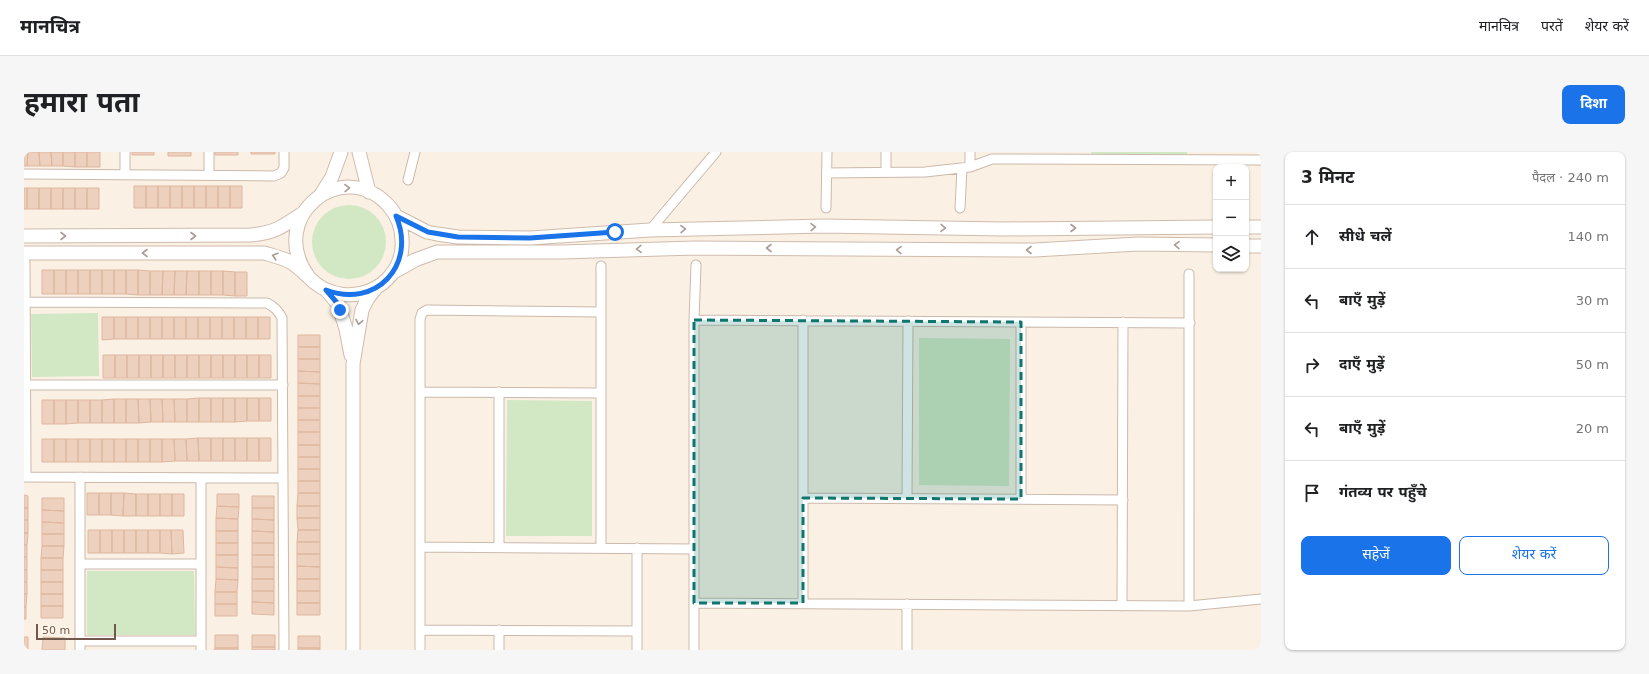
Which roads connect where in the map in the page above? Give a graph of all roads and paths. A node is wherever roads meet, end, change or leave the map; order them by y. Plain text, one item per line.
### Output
1 (125, 152) edge
2 (209, 152) edge
3 (284, 152) edge
4 (341, 152) edge
5 (359, 152) edge
6 (415, 152) edge
7 (716, 152) edge
8 (827, 152) edge
9 (886, 152) edge
10 (970, 152) edge
11 (1081, 155) edge
12 (1241, 156) edge
13 (1261, 160) edge
14 (966, 167) junction
15 (886, 172) junction
16 (827, 173) junction
17 (24, 174) edge
18 (125, 174) junction
19 (209, 175) junction
20 (408, 180) dead end
21 (369, 192) junction
22 (320, 196) junction
23 (826, 208) dead end
24 (960, 208) dead end
25 (303, 213) junction
26 (396, 216) junction
27 (1213, 227) edge
28 (1249, 227) edge
29 (1261, 227) edge
30 (650, 230) junction
31 (24, 236) edge
32 (1213, 245) edge
33 (1249, 246) edge
34 (1261, 246) edge
35 (25, 257) edge
36 (696, 265) dead end
37 (601, 266) dead end
38 (392, 273) junction
39 (1189, 274) dead end
40 (308, 276) junction
41 (376, 288) junction
42 (326, 290) junction
43 (26, 302) junction
44 (601, 312) junction
45 (694, 320) junction
46 (803, 320) junction
47 (908, 321) junction
48 (1021, 322) junction
49 (1123, 322) junction
50 (1190, 323) junction
51 (353, 364) junction
52 (26, 385) junction
53 (283, 385) junction
54 (420, 392) junction
55 (499, 392) junction
56 (601, 393) junction
57 (25, 477) edge
58 (80, 477) junction
59 (201, 478) junction
60 (283, 478) junction
61 (803, 498) junction
62 (907, 498) junction
63 (1021, 499) junction
64 (1123, 500) junction
65 (420, 547) junction
66 (499, 547) junction
67 (601, 548) junction
68 (638, 548) junction
69 (694, 548) junction
70 (80, 564) junction
71 (201, 564) junction
72 (1261, 599) edge
73 (694, 603) junction
74 (803, 604) junction
75 (907, 604) junction
76 (1122, 606) junction
77 (1190, 606) junction
78 (420, 630) junction
79 (499, 630) junction
80 (637, 631) junction
81 (80, 646) edge
82 (201, 646) edge
83 (284, 650) edge
84 (353, 650) edge
85 (420, 650) edge
86 (499, 650) edge
87 (637, 650) edge
88 (694, 650) edge
89 (907, 650) edge

1 - 18 street
2 - 19 street
3 - 19 street
4 - 22 main road
5 - 21 main road
6 - 20 street
7 - 30 street
8 - 16 street
9 - 15 street
10 - 14 street
11 - 12 street
11 - 14 street
12 - 13 street
14 - 15 street
14 - 24 street
15 - 16 street
16 - 23 street
17 - 18 street
18 - 19 street
22 -> 21 main road
21 - 26 main road
22 - 25 main road
31 -> 25 main road
25 - 40 main road
26 - 30 main road
26 - 38 main road
30 -> 27 main road
28 - 29 main road
32 -> 38 main road
33 - 34 main road
40 -> 35 main road
35 - 43 street
36 - 45 street
37 - 44 street
38 - 41 main road
39 - 50 street
40 - 42 main road
41 - 42 main road
41 -> 51 main road
42 - 51 main road
43 - 52 street
43 - 53 street
44 - 54 street
44 - 56 street
45 - 46 street
45 - 69 street
46 - 47 street
46 - 61 street
47 - 48 street
47 - 62 street
48 - 49 street
48 - 63 street
49 - 50 street
49 - 64 street
50 - 77 street
51 - 84 main road
52 - 53 street
52 - 57 street
53 - 60 street
54 - 55 street
54 - 65 street
55 - 56 street
55 - 66 street
56 - 67 street
57 - 58 street
58 - 59 street
58 - 70 street
59 - 60 street
59 - 71 street
60 - 83 street
61 - 62 street
61 - 74 street
62 - 63 street
63 - 64 street
64 - 76 street
65 - 66 street
65 - 78 street
66 - 67 street
67 - 68 street
68 - 69 street
68 - 80 street
69 - 73 street
70 - 71 street
70 - 81 street
71 - 82 street
72 - 77 street
73 - 74 street
73 - 88 street
74 - 75 street
75 - 76 street
75 - 89 street
76 - 77 street
78 - 79 street
78 - 85 street
79 - 80 street
79 - 86 street
80 - 87 street
81 - 82 street

